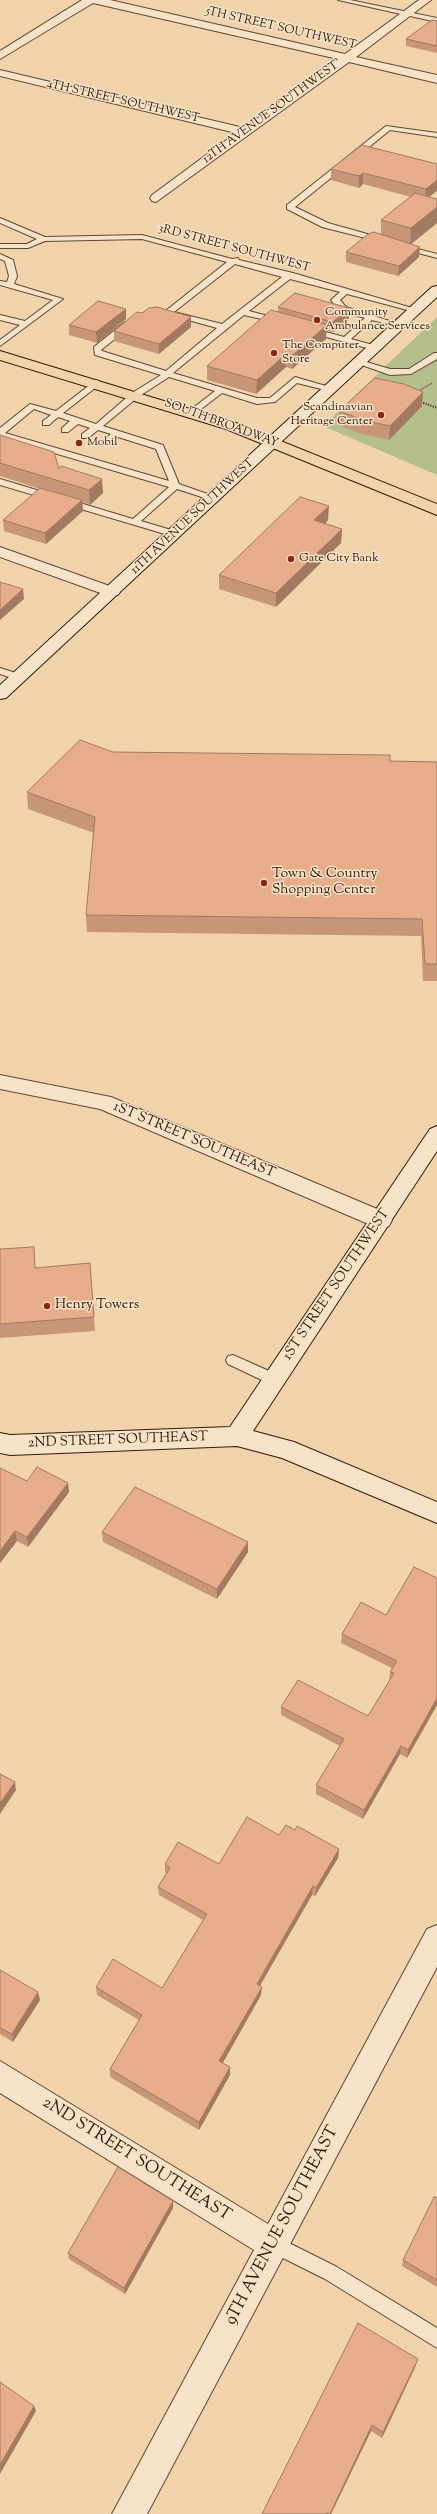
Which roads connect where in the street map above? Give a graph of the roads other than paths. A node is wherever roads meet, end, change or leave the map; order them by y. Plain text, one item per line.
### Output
1 (90, 0) edge
2 (96, 0) edge
3 (341, 0) edge
4 (426, 0) edge
5 (406, 15) junction
6 (437, 20) edge
7 (0, 56) edge
8 (346, 58) junction
9 (0, 73) edge
10 (437, 78) edge
11 (246, 132) junction
12 (437, 135) edge
13 (156, 198) dead end
14 (0, 220) edge
15 (44, 239) junction
16 (0, 246) edge
17 (0, 256) edge
18 (437, 256) edge
19 (235, 260) junction
20 (290, 275) junction
21 (0, 283) edge
22 (10, 285) junction
23 (437, 290) edge
24 (346, 291) junction
25 (415, 310) junction
26 (244, 312) junction
27 (138, 316) edge
28 (0, 317) edge
29 (370, 318) junction
30 (25, 324) junction
31 (287, 324) edge
32 (398, 325) junction
33 (222, 327) junction
34 (302, 328) edge
35 (345, 340) junction
36 (0, 344) edge
37 (374, 348) junction
38 (0, 355) edge
39 (437, 355) edge
40 (360, 363) junction
41 (167, 374) junction
42 (96, 384) junction
43 (220, 390) junction
44 (330, 390) junction
45 (135, 395) junction
46 (192, 413) junction
47 (58, 414) junction
48 (78, 420) junction
49 (46, 424) dead end
50 (96, 427) junction
51 (65, 430) dead end
52 (0, 433) edge
53 (117, 433) junction
54 (32, 434) dead end
55 (85, 436) dead end
56 (52, 440) dead end
57 (138, 440) junction
58 (24, 441) junction
59 (106, 443) dead end
60 (274, 443) junction
61 (44, 447) junction
62 (72, 447) dead end
63 (128, 449) dead end
64 (65, 453) junction
65 (94, 453) dead end
66 (86, 460) junction
67 (116, 460) dead end
68 (109, 466) junction
69 (0, 482) edge
70 (175, 486) junction
71 (214, 498) junction
72 (437, 510) edge
73 (135, 522) junction
74 (175, 534) junction
75 (0, 552) edge
76 (112, 592) junction
77 (0, 671) edge
78 (18, 677) junction
79 (0, 694) edge
80 (0, 1082) edge
81 (437, 1134) edge
82 (381, 1220) junction
83 (233, 1360) dead end
84 (273, 1379) junction
85 (237, 1436) junction
86 (0, 1443) edge
87 (437, 1513) edge
88 (437, 1939) edge
89 (0, 2076) edge
90 (273, 2244) junction
91 (437, 2339) edge
92 (129, 2514) edge

1 - 7 street
2 - 8 street, 5TH STREET SOUTHWEST
3 - 5 lane
4 - 5 street, 12TH AVENUE SOUTHWEST
5 - 6 lane
5 - 8 street, 12TH AVENUE SOUTHWEST
8 - 10 street, 5TH STREET SOUTHWEST
8 - 11 street, 12TH AVENUE SOUTHWEST
9 - 11 street, 4TH STREET SOUTHWEST
11 - 13 street, 12TH AVENUE SOUTHWEST
12 - 18 lane
14 - 15 lane
15 - 16 lane
15 - 19 lane, 3RD STREET SOUTHWEST
17 - 22 lane
19 - 20 lane, 3RD STREET SOUTHWEST
19 - 33 lane
20 - 24 lane, 3RD STREET SOUTHWEST
20 - 26 lane
21 - 22 lane
22 - 30 lane
23 - 25 street, 11TH AVENUE SOUTHWEST
24 - 25 lane, 3RD STREET SOUTHWEST
24 - 29 lane
25 - 32 street, 11TH AVENUE SOUTHWEST
26 - 31 lane
26 - 33 lane
27 - 41 lane
28 - 30 lane
29 - 32 lane
29 - 35 lane
30 - 36 lane
32 - 37 street, 11TH AVENUE SOUTHWEST
33 - 41 lane
34 - 35 lane
35 - 37 lane
37 - 40 street, 11TH AVENUE SOUTHWEST
38 - 42 main road, SOUTH BROADWAY
39 - 40 lane
40 - 44 street, 11TH AVENUE SOUTHWEST
41 - 43 lane
41 - 45 lane
42 - 45 main road, SOUTH BROADWAY
42 - 47 lane
43 - 44 lane
43 - 46 lane
44 - 60 street, 11TH AVENUE SOUTHWEST
45 - 46 main road, SOUTH BROADWAY
45 - 50 lane
46 - 60 main road, SOUTH BROADWAY
47 - 48 lane
47 - 49 lane
47 - 52 lane
48 - 50 lane
48 - 51 lane
50 - 53 lane
50 - 55 lane
52 - 58 lane
53 - 57 lane
53 - 59 lane
54 - 58 lane
56 - 61 lane
57 - 63 lane
57 - 70 lane
58 - 61 lane
60 - 71 street, 11TH AVENUE SOUTHWEST
60 - 72 main road, SOUTH BROADWAY
61 - 64 lane
62 - 64 lane
64 - 66 lane
65 - 66 lane
66 - 68 lane
67 - 68 lane
68 - 70 lane
69 - 73 lane
70 - 71 lane
70 - 73 lane
71 - 74 street, 11TH AVENUE SOUTHWEST
73 - 74 lane
74 - 76 street, 11TH AVENUE SOUTHWEST
75 - 76 street
76 - 78 street, 11TH AVENUE SOUTHWEST
77 - 78 lane
78 - 79 street, 11TH AVENUE SOUTHWEST
80 - 82 street, 1ST STREET SOUTHEAST
81 - 82 street, 1ST STREET SOUTHWEST
82 - 84 street, 1ST STREET SOUTHWEST
83 - 84 lane
84 - 85 street, 1ST STREET SOUTHWEST
85 - 86 street, 2ND STREET SOUTHEAST
85 - 87 street
88 - 90 street, 9TH AVENUE SOUTHEAST
89 - 90 street, 2ND STREET SOUTHEAST
90 - 91 lane
90 - 92 street, 9TH AVENUE SOUTHEAST

